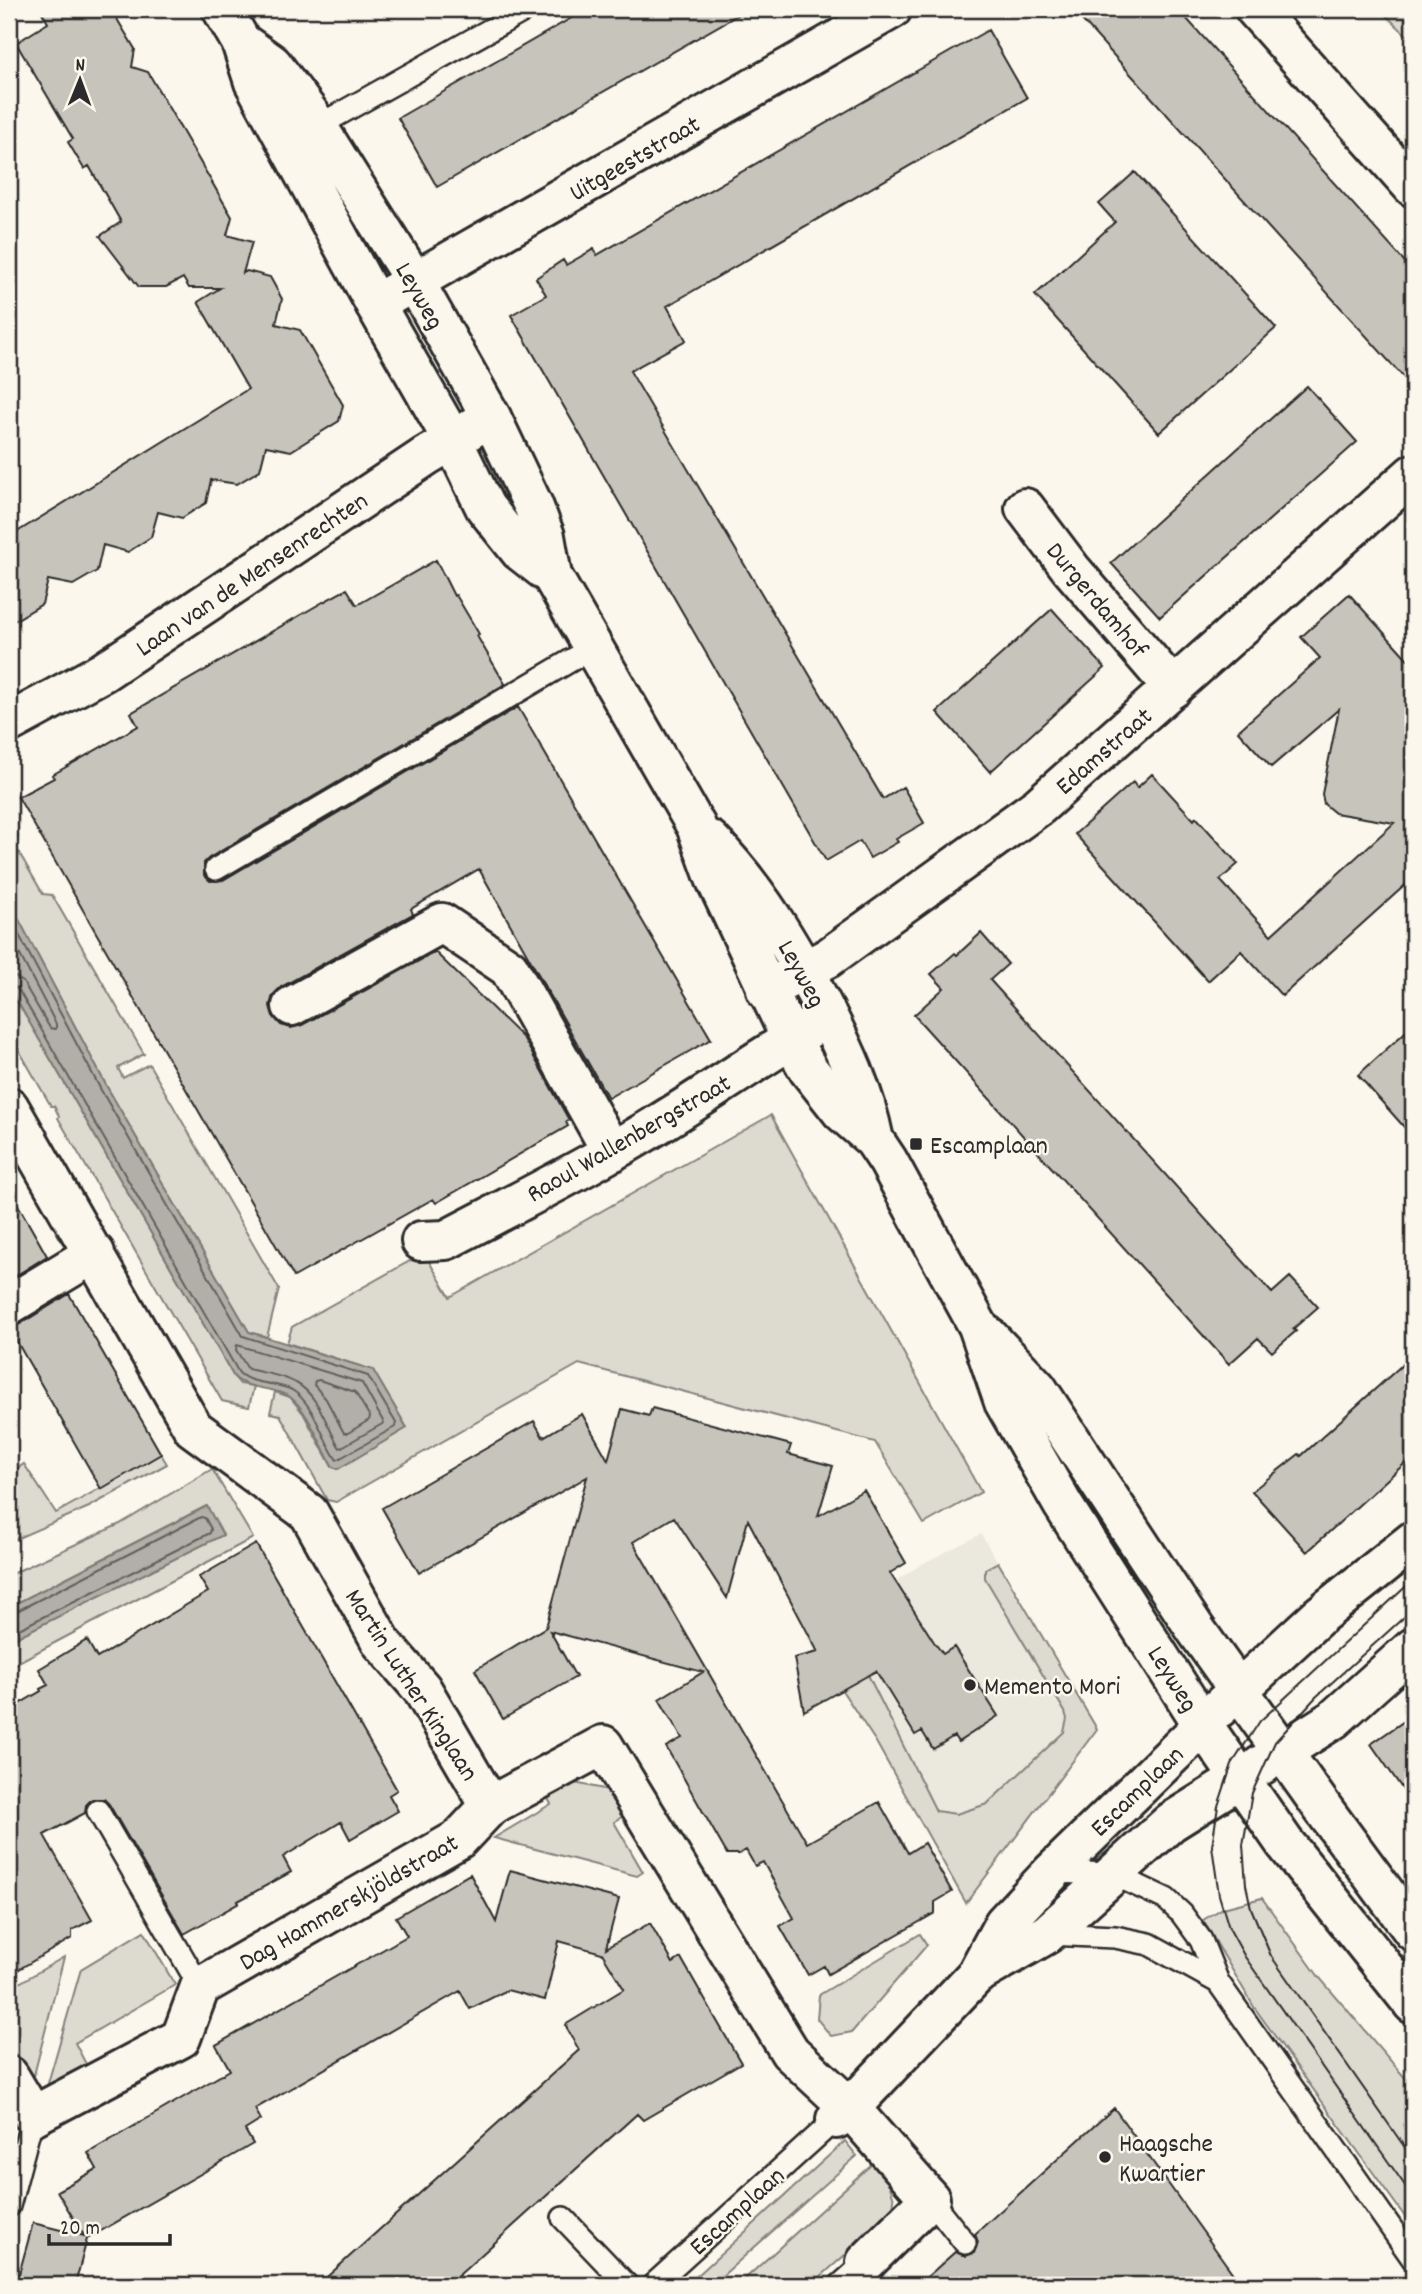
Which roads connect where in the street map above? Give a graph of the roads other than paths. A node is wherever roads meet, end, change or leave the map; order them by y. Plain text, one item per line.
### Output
1 (222, 9) edge
2 (527, 9) edge
3 (892, 9) edge
4 (1255, 9) edge
5 (303, 135) junction
6 (1413, 187) edge
7 (415, 282) junction
8 (375, 304) junction
9 (491, 417) junction
10 (453, 441) junction
11 (1413, 474) edge
12 (1025, 508) dead end
13 (552, 576) junction
14 (592, 649) junction
15 (1173, 688) junction
16 (9, 723) edge
17 (696, 827) junction
18 (216, 869) dead end
19 (805, 972) junction
20 (766, 990) junction
21 (292, 1006) dead end
22 (828, 1017) junction
23 (791, 1039) junction
24 (9, 1107) edge
25 (874, 1140) junction
26 (612, 1152) junction
27 (421, 1241) dead end
28 (94, 1253) junction
29 (9, 1305) edge
30 (978, 1326) junction
31 (1413, 1541) edge
32 (1413, 1648) edge
33 (1238, 1691) junction
34 (1203, 1724) junction
35 (1282, 1752) junction
36 (1241, 1778) junction
37 (490, 1806) junction
38 (98, 1811) dead end
39 (1052, 1872) junction
40 (1113, 1874) junction
41 (1413, 1931) edge
42 (1047, 1934) junction
43 (976, 1975) junction
44 (1218, 1982) junction
45 (200, 1987) junction
46 (1413, 2004) edge
47 (9, 2076) edge
48 (843, 2113) junction
49 (33, 2116) junction
50 (930, 2199) junction
51 (9, 2206) edge
52 (563, 2218) dead end
53 (965, 2243) dead end
54 (1413, 2259) edge
55 (853, 2274) edge
56 (627, 2285) edge
57 (653, 2285) edge

1 - 5 street, Leyweg
2 - 5 lane
3 - 7 street, Uitgeeststraat
4 - 6 street
5 - 7 street, Leyweg
5 - 8 street, Leyweg
7 - 8 street, Uitgeeststraat
7 - 9 street, Leyweg
8 - 10 street, Leyweg
9 - 10 street, Laan van de Mensenrechten
9 - 13 street, Leyweg
10 - 13 street, Leyweg
10 - 16 street, Laan van de Mensenrechten
11 - 15 street, Edamstraat
12 - 15 street, Durgerdamhof
13 - 14 street, Leyweg
14 - 17 street, Leyweg
14 - 18 lane
15 - 19 street, Edamstraat
17 - 19 street, Leyweg
17 - 20 street, Leyweg
19 - 20 street, Edamstraat
19 - 22 street, Leyweg
20 - 23 street, Leyweg
21 - 26 street
22 - 23 street, Raoul Wallenbergstraat
22 - 25 street, Leyweg
23 - 25 street, Leyweg
23 - 26 street, Raoul Wallenbergstraat
24 - 28 street, Martin Luther Kinglaan
25 - 30 street, Leyweg
26 - 27 street, Raoul Wallenbergstraat
28 - 29 street
28 - 37 street, Martin Luther Kinglaan
30 - 33 street, Leyweg
30 - 34 street, Leyweg
31 - 33 street, Escamplaan
32 - 35 street, Escamplaan
33 - 34 street, Escamplaan
33 - 35 street, Leyweg
34 - 36 street, Leyweg
34 - 39 street, Escamplaan
35 - 36 street, Escamplaan
35 - 41 street, Leyweg
36 - 40 street, Escamplaan
36 - 46 street, Leyweg
37 - 45 street, Dag Hammerskjöldstraat
37 - 48 street, Martin Luther Kinglaan
38 - 45 lane
39 - 40 lane
39 - 43 street, Escamplaan
40 - 42 street, Escamplaan
40 - 44 lane
42 - 43 street, Escamplaan
42 - 44 lane
43 - 48 street, Escamplaan
44 - 54 lane
45 - 49 street
47 - 49 street
48 - 50 street
48 - 57 lane, Escamplaan
49 - 51 lane
50 - 53 lane
50 - 55 street
52 - 56 lane

